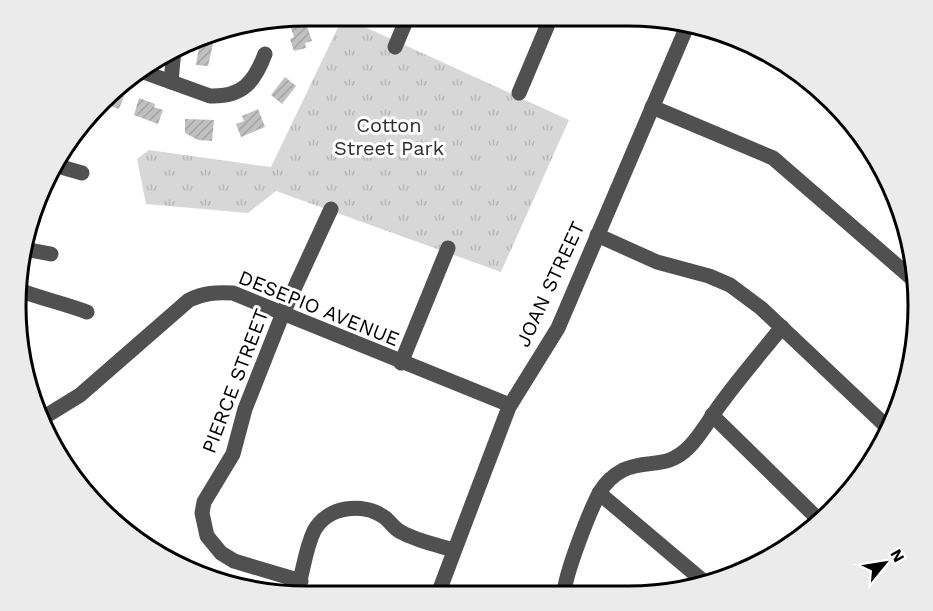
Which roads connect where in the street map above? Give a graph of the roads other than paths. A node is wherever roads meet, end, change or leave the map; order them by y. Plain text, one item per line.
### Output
1 (404, 26) edge
2 (547, 26) edge
3 (685, 32) edge
4 (395, 47) dead end
5 (265, 54) dead end
6 (173, 59) edge
7 (149, 74) edge
8 (171, 81) junction
9 (519, 93) dead end
10 (652, 108) junction
11 (62, 167) edge
12 (82, 173) dead end
13 (331, 209) dead end
14 (597, 235) junction
15 (448, 248) dead end
16 (31, 250) edge
17 (51, 254) dead end
18 (905, 273) edge
19 (26, 292) edge
20 (87, 312) dead end
21 (283, 313) junction
22 (782, 327) junction
23 (401, 363) junction
24 (510, 405) junction
25 (48, 415) edge
26 (712, 415) junction
27 (882, 423) edge
28 (600, 493) junction
29 (813, 515) edge
30 (454, 550) junction
31 (698, 576) edge
32 (294, 585) edge
33 (298, 586) edge
34 (441, 586) edge
35 (566, 586) edge

1 - 4 street
2 - 9 street
3 - 10 street, JOAN STREET
5 - 8 street
6 - 8 street
7 - 8 street
10 - 14 street, JOAN STREET
10 - 18 street
11 - 12 street
13 - 21 street, PIERCE STREET
14 - 22 street
14 - 24 street, JOAN STREET
15 - 23 street
16 - 17 street
19 - 20 street
21 - 23 street, DESEPIO AVENUE
21 - 25 street, DESEPIO AVENUE
21 - 32 street, PIERCE STREET
22 - 26 street
22 - 27 street
23 - 24 street, DESEPIO AVENUE
24 - 30 street, JOAN STREET
26 - 28 street
26 - 29 street
28 - 31 street
28 - 35 street
30 - 33 street
30 - 34 street, JOAN STREET

